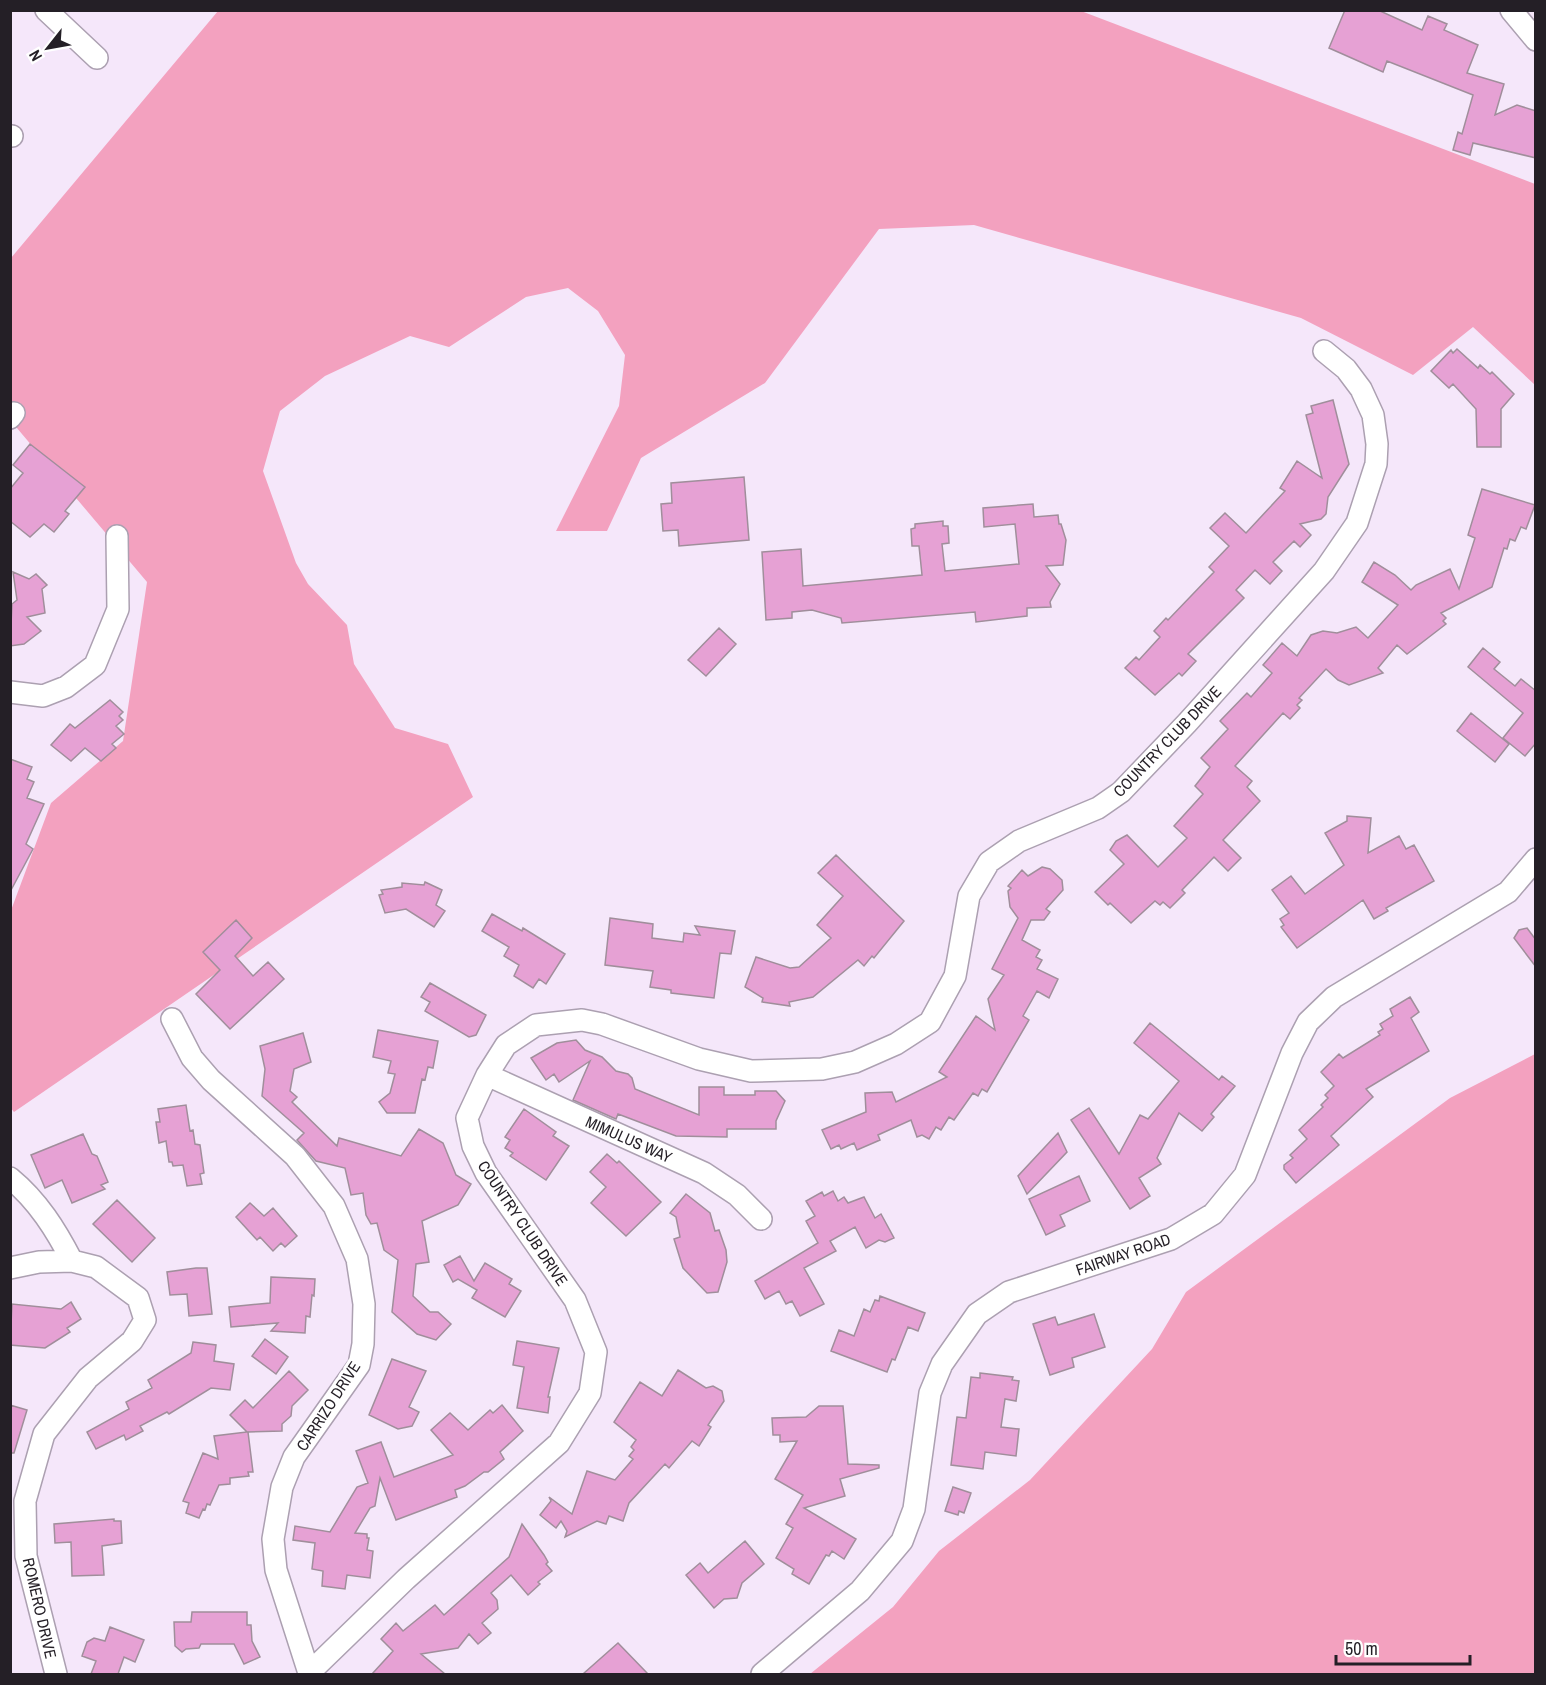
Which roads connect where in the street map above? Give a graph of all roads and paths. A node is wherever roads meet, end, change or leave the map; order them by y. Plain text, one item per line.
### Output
1 (46, 10) edge
2 (1510, 10) edge
3 (1536, 40) edge
4 (97, 58) dead end
5 (1324, 351) dead end
6 (117, 536) dead end
7 (10, 692) edge
8 (1536, 859) edge
9 (172, 1019) dead end
10 (487, 1075) junction
11 (10, 1178) edge
12 (761, 1219) dead end
13 (72, 1262) junction
14 (10, 1268) edge
15 (56, 1674) edge
16 (308, 1674) edge
17 (762, 1674) edge

1 - 4 street
2 - 3 street
5 - 10 street, COUNTRY CLUB DRIVE
6 - 7 street
8 - 17 street, FAIRWAY ROAD
9 - 16 street, CARRIZO DRIVE
10 - 12 street, MIMULUS WAY
10 - 16 street, COUNTRY CLUB DRIVE
11 - 13 street
13 - 14 street
13 - 15 street, ROMERO DRIVE

